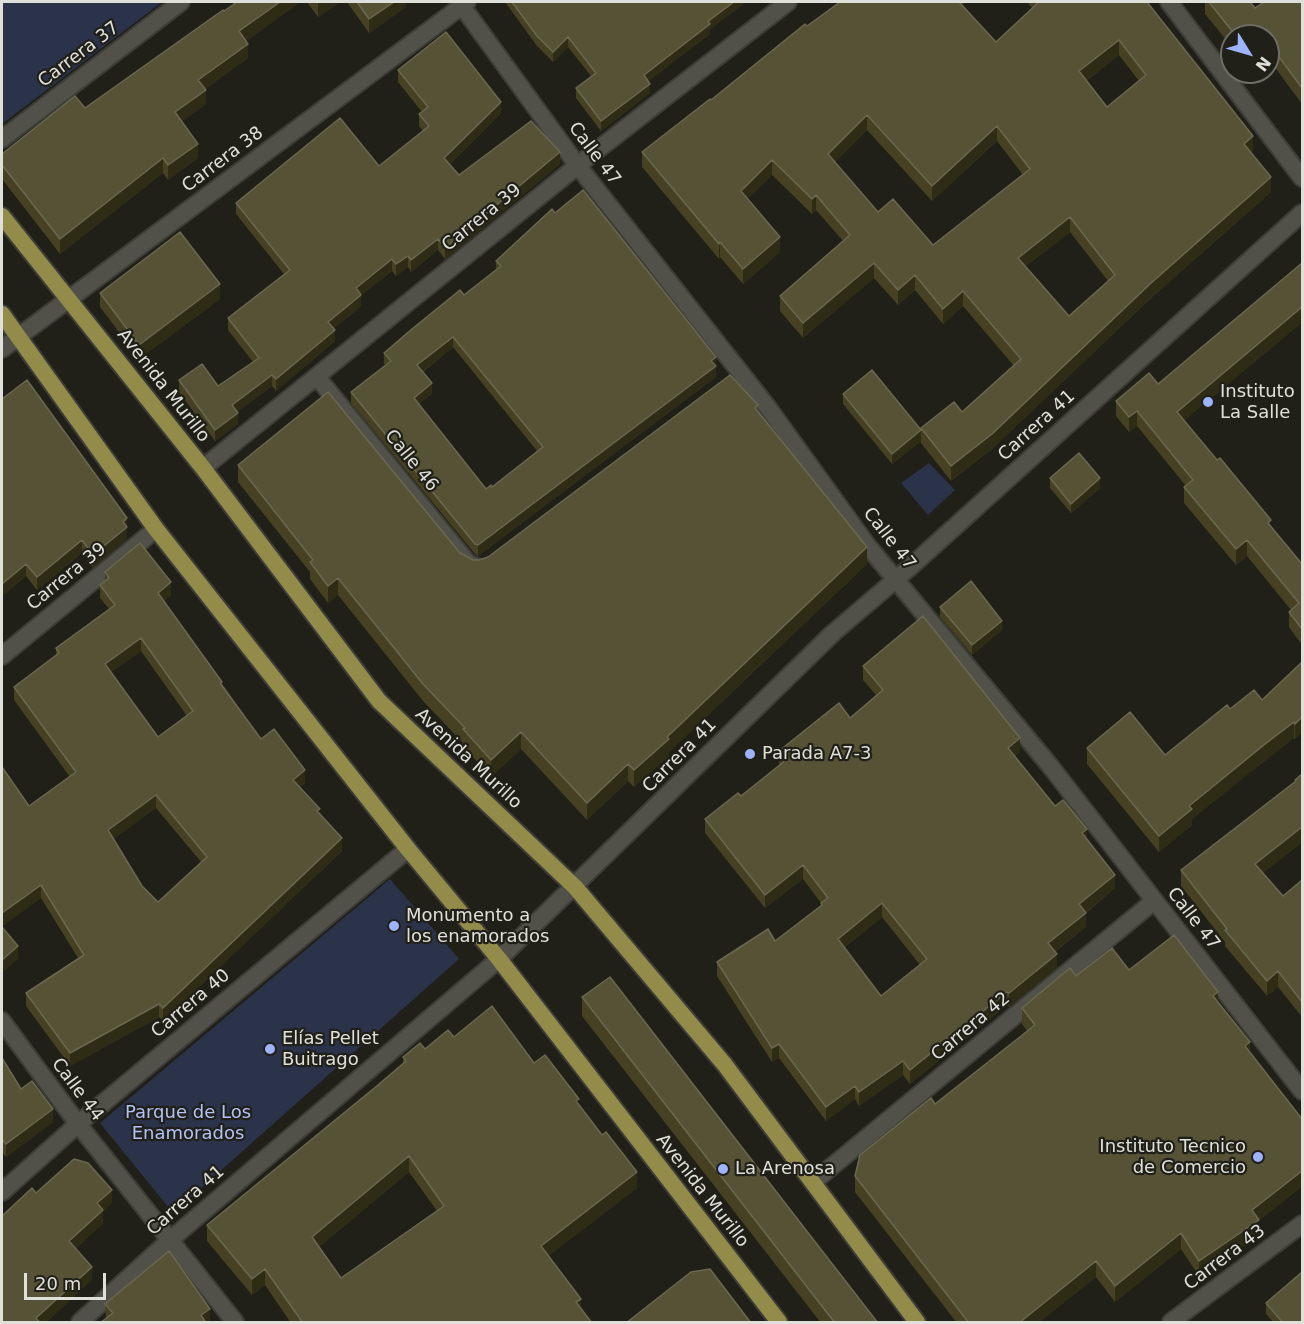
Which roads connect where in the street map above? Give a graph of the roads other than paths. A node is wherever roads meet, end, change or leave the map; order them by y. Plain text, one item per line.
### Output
1 (181, 2) edge
2 (788, 2) edge
3 (1170, 2) edge
4 (463, 3) edge
5 (2, 139) edge
6 (578, 166) junction
7 (1302, 178) edge
8 (1302, 213) edge
9 (2, 216) edge
10 (68, 299) junction
11 (2, 314) edge
12 (18, 337) junction
13 (2, 349) edge
14 (317, 377) junction
15 (202, 468) junction
16 (156, 529) junction
17 (492, 558) edge
18 (896, 580) junction
19 (2, 656) edge
20 (408, 849) junction
21 (575, 886) junction
22 (1154, 901) junction
23 (499, 959) junction
24 (2, 1022) edge
25 (1302, 1091) edge
26 (78, 1124) junction
27 (813, 1182) junction
28 (2, 1192) edge
29 (1302, 1224) edge
30 (170, 1240) junction
31 (80, 1323) edge
32 (235, 1323) edge
33 (778, 1323) edge
34 (917, 1323) edge
35 (1171, 1323) edge

1 - 5 street, Carrera 37
2 - 6 street, Carrera 39
3 - 7 street
4 - 6 street, Calle 47
4 - 10 street, Carrera 38
6 - 14 street, Carrera 39
6 - 18 street, Calle 47
8 - 18 street, Carrera 41
9 - 10 main road, Avenida Murillo
10 - 12 street, Carrera 38
10 - 15 main road, Avenida Murillo
11 - 12 main road, Avenida Murillo
12 - 13 street, Carrera 38
12 - 16 main road, Avenida Murillo
14 - 15 street, Carrera 39
14 - 17 street, Calle 46
15 - 21 main road, Avenida Murillo
16 - 19 street, Carrera 39
16 - 20 main road, Avenida Murillo
18 - 21 street, Carrera 41
18 - 22 street, Calle 47
20 - 23 main road, Avenida Murillo
20 - 26 street, Carrera 40
21 - 23 street, Carrera 41
21 - 27 main road, Avenida Murillo
22 - 25 street, Calle 47
22 - 27 street, Carrera 42
23 - 30 street, Carrera 41
23 - 33 main road, Avenida Murillo
24 - 26 street, Calle 44
26 - 28 street, Carrera 40
26 - 30 street, Calle 44
27 - 34 main road, Avenida Murillo
29 - 35 street, Carrera 43
30 - 31 street, Carrera 41
30 - 32 street, Calle 44

